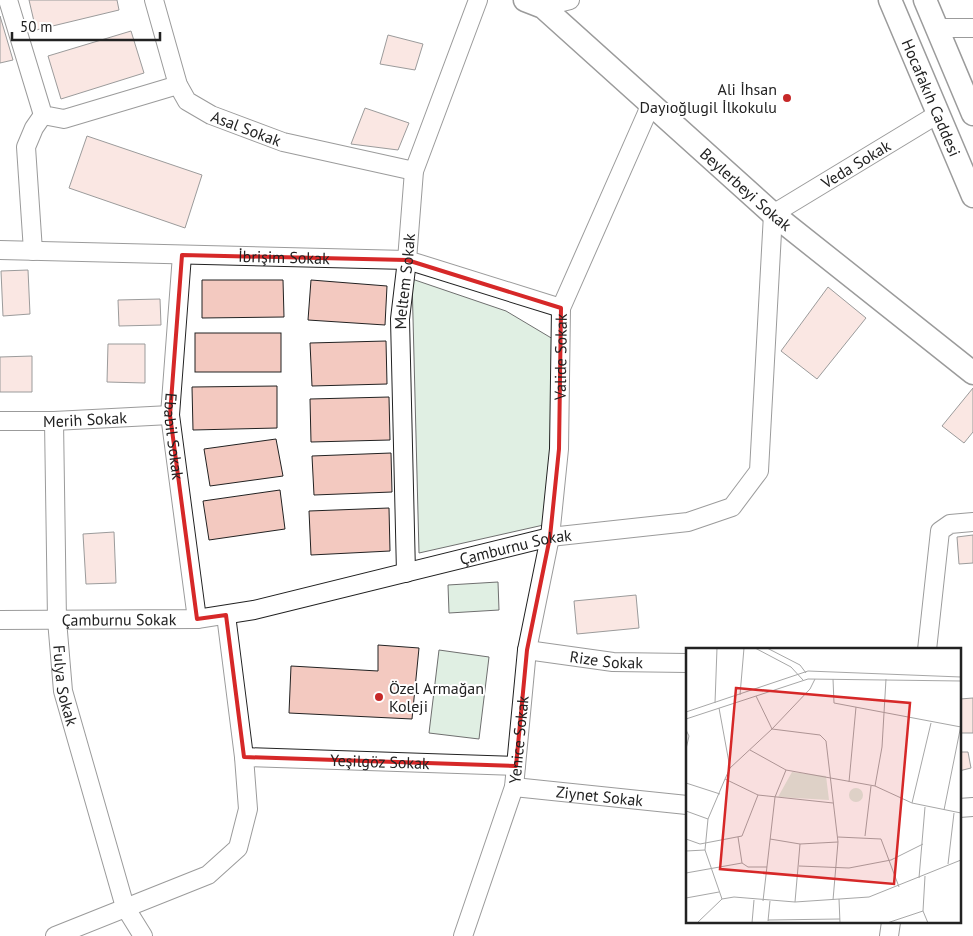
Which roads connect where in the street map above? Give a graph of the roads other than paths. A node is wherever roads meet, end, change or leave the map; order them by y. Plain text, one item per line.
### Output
1 (8, 0) edge
2 (154, 0) edge
3 (478, 0) edge
4 (570, 0) edge
5 (890, 0) edge
6 (925, 0) edge
7 (534, 3) edge
8 (938, 28) junction
9 (973, 28) edge
10 (178, 85) junction
11 (650, 104) junction
12 (938, 114) junction
13 (973, 114) edge
14 (43, 115) junction
15 (414, 171) junction
16 (973, 196) edge
17 (774, 214) junction
18 (0, 250) edge
19 (33, 251) junction
20 (182, 255) junction
21 (407, 260) junction
22 (561, 308) junction
23 (973, 373) edge
24 (170, 416) junction
25 (0, 421) edge
26 (54, 421) junction
27 (973, 522) edge
28 (550, 537) junction
29 (406, 573) junction
30 (226, 615) junction
31 (197, 619) junction
32 (0, 620) edge
33 (57, 620) junction
34 (927, 648) edge
35 (527, 650) junction
36 (686, 663) edge
37 (244, 757) junction
38 (516, 766) junction
39 (514, 787) junction
40 (686, 805) edge
41 (973, 807) edge
42 (960, 808) edge
43 (125, 907) junction
44 (55, 936) edge
45 (143, 936) edge
46 (463, 936) edge

1 - 14 street
2 - 10 street, Asal Sokak
3 - 15 street, Meltem Sokak
4 - 7 street
5 - 12 street, Hocafakıh Caddesi
6 - 8 street, Hocafakıh Caddesi
7 - 11 street, Beylerbeyi Sokak
8 - 9 street
8 - 13 street, Hocafakıh Caddesi
10 - 14 street
10 - 15 street, Asal Sokak
11 - 17 street, Beylerbeyi Sokak
11 - 22 street, Valide Sokak
12 - 16 street, Hocafakıh Caddesi
12 - 17 street, Veda Sokak
14 - 19 street
15 - 21 street, Meltem Sokak
17 - 23 street, Beylerbeyi Sokak
17 - 28 street, Çamburnu Sokak
18 - 19 street, İbrişim Sokak
19 - 20 street, İbrişim Sokak
20 - 21 street, İbrişim Sokak
20 - 24 street, Ebabil Sokak
21 - 22 street, İbrişim Sokak
21 - 29 street, Meltem Sokak
22 - 28 street, Valide Sokak
24 - 26 street, Merih Sokak
24 - 31 street, Ebabil Sokak
25 - 26 street, Merih Sokak
26 - 33 street, Fulya Sokak
27 - 34 street
28 - 29 street, Çamburnu Sokak
28 - 35 street, Yenice Sokak
29 - 30 street, Çamburnu Sokak
30 - 31 street, Çamburnu Sokak
30 - 37 street
31 - 33 street, Çamburnu Sokak
32 - 33 street, Çamburnu Sokak
33 - 43 street, Fulya Sokak
35 - 36 street, Rize Sokak
35 - 38 street, Yenice Sokak
37 - 38 street, Yeşilgöz Sokak
37 - 43 street
38 - 39 street, Yenice Sokak
39 - 40 street, Ziynet Sokak
39 - 46 street, Yenice Sokak
41 - 42 street
43 - 44 street
43 - 45 street, Fulya Sokak

